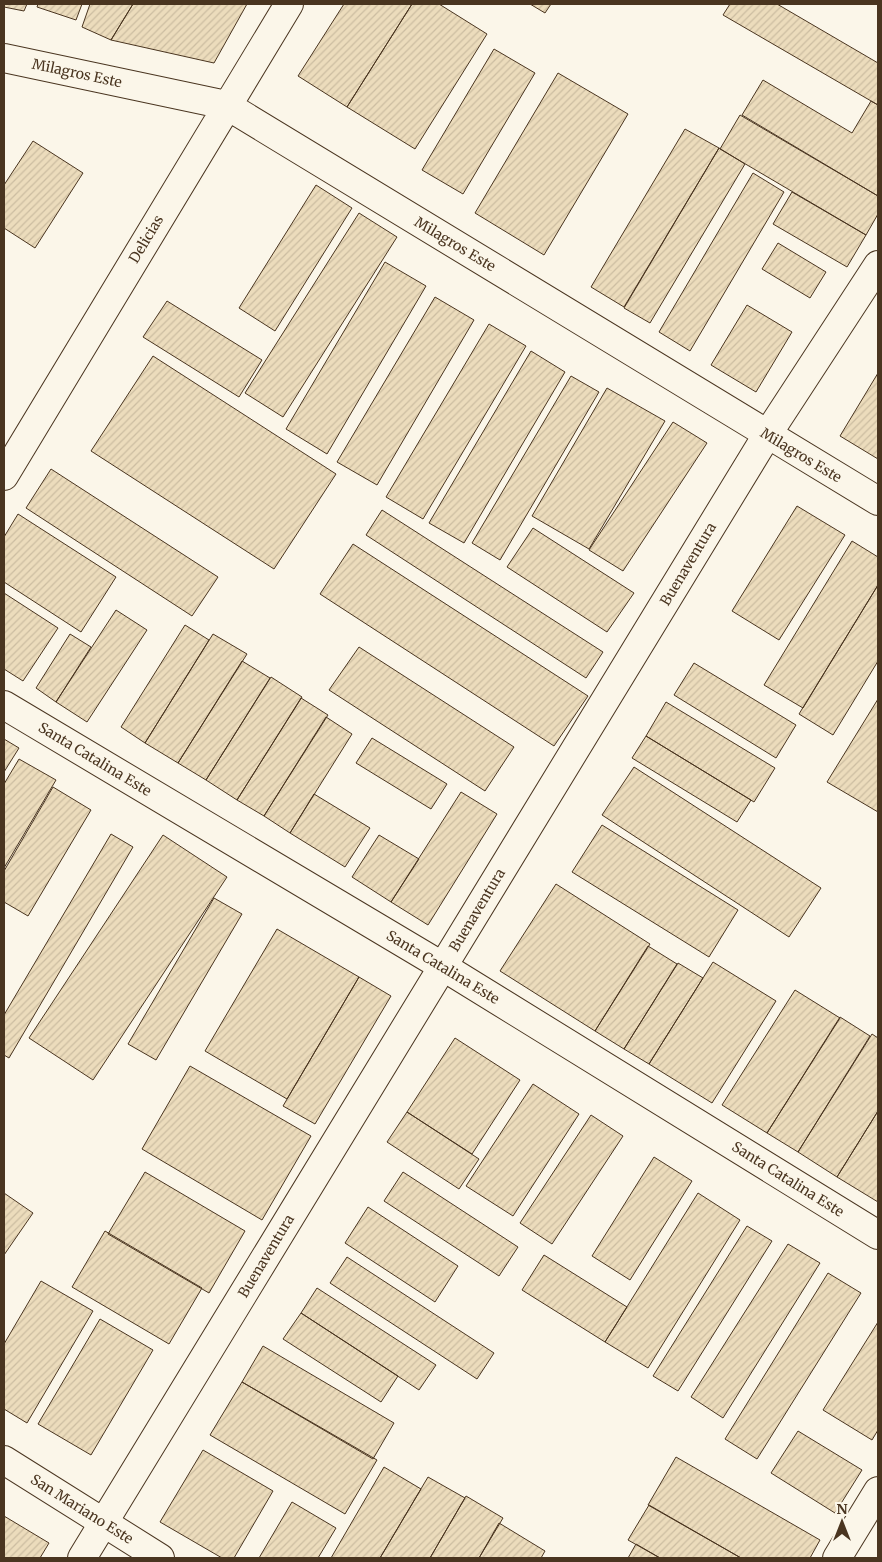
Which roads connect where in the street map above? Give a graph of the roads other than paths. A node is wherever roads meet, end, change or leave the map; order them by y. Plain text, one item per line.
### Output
1 (289, 4) edge
2 (4, 58) edge
3 (226, 105) junction
4 (878, 265) edge
5 (767, 435) junction
6 (4, 476) edge
7 (878, 501) edge
8 (4, 704) edge
9 (442, 966) junction
10 (878, 1235) edge
11 (4, 1460) edge
12 (878, 1491) edge
13 (103, 1523) junction
14 (82, 1558) edge
15 (160, 1558) edge
16 (837, 1558) edge

1 - 3 street, Delicias
2 - 3 street, Milagros Este
3 - 5 street, Milagros Este
3 - 6 street, Delicias
4 - 5 street, Buenaventura
5 - 7 street, Milagros Este
5 - 9 street, Buenaventura
8 - 9 street, Santa Catalina Este
9 - 10 street, Santa Catalina Este
9 - 13 street, Buenaventura
11 - 13 street, San Mariano Este
12 - 16 street
13 - 14 street, Buenaventura
13 - 15 street, San Mariano Este

